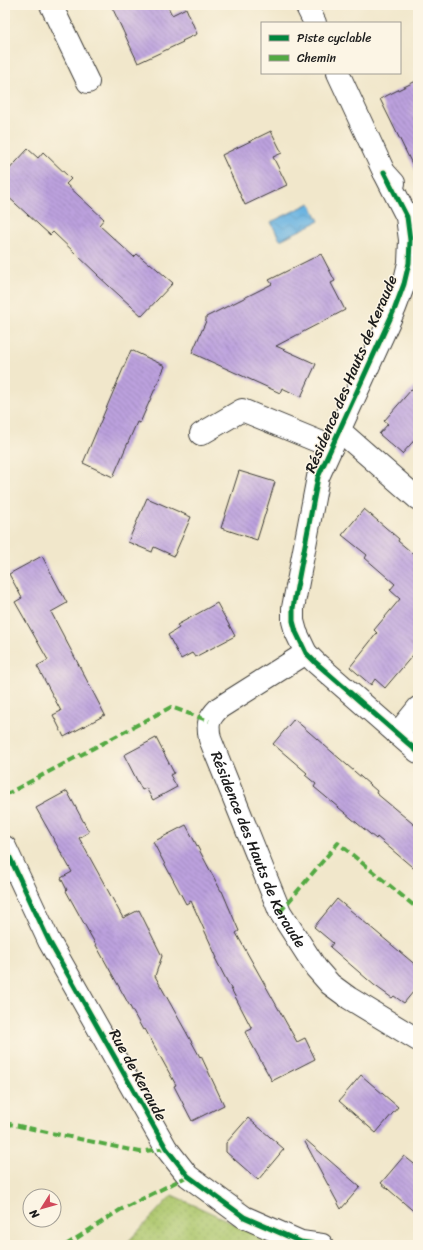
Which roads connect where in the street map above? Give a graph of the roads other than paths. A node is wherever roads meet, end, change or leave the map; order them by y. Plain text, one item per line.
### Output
1 (51, 5) edge
2 (306, 5) edge
3 (314, 22) edge
4 (338, 74) edge
5 (88, 82) dead end
6 (384, 172) junction
7 (418, 209) edge
8 (201, 434) dead end
9 (336, 439) junction
10 (418, 499) edge
11 (306, 653) junction
12 (418, 708) edge
13 (397, 734) junction
14 (418, 752) edge
15 (5, 847) edge
16 (418, 1040) edge
17 (322, 1245) edge

1 - 5 street
2 - 3 street
4 - 6 street, Résidence des Hauts de Keraude
6 - 7 street
6 - 9 street, Résidence des Hauts de Keraude
8 - 9 street, Résidence des Hauts de Keraude
9 - 10 street, Résidence des Hauts de Keraude
9 - 11 street, Résidence des Hauts de Keraude
11 - 13 street, Résidence des Hauts de Keraude
11 - 16 street, Résidence des Hauts de Keraude
12 - 13 street
13 - 14 street, Résidence des Hauts de Keraude
15 - 17 street, Rue de Keraude

